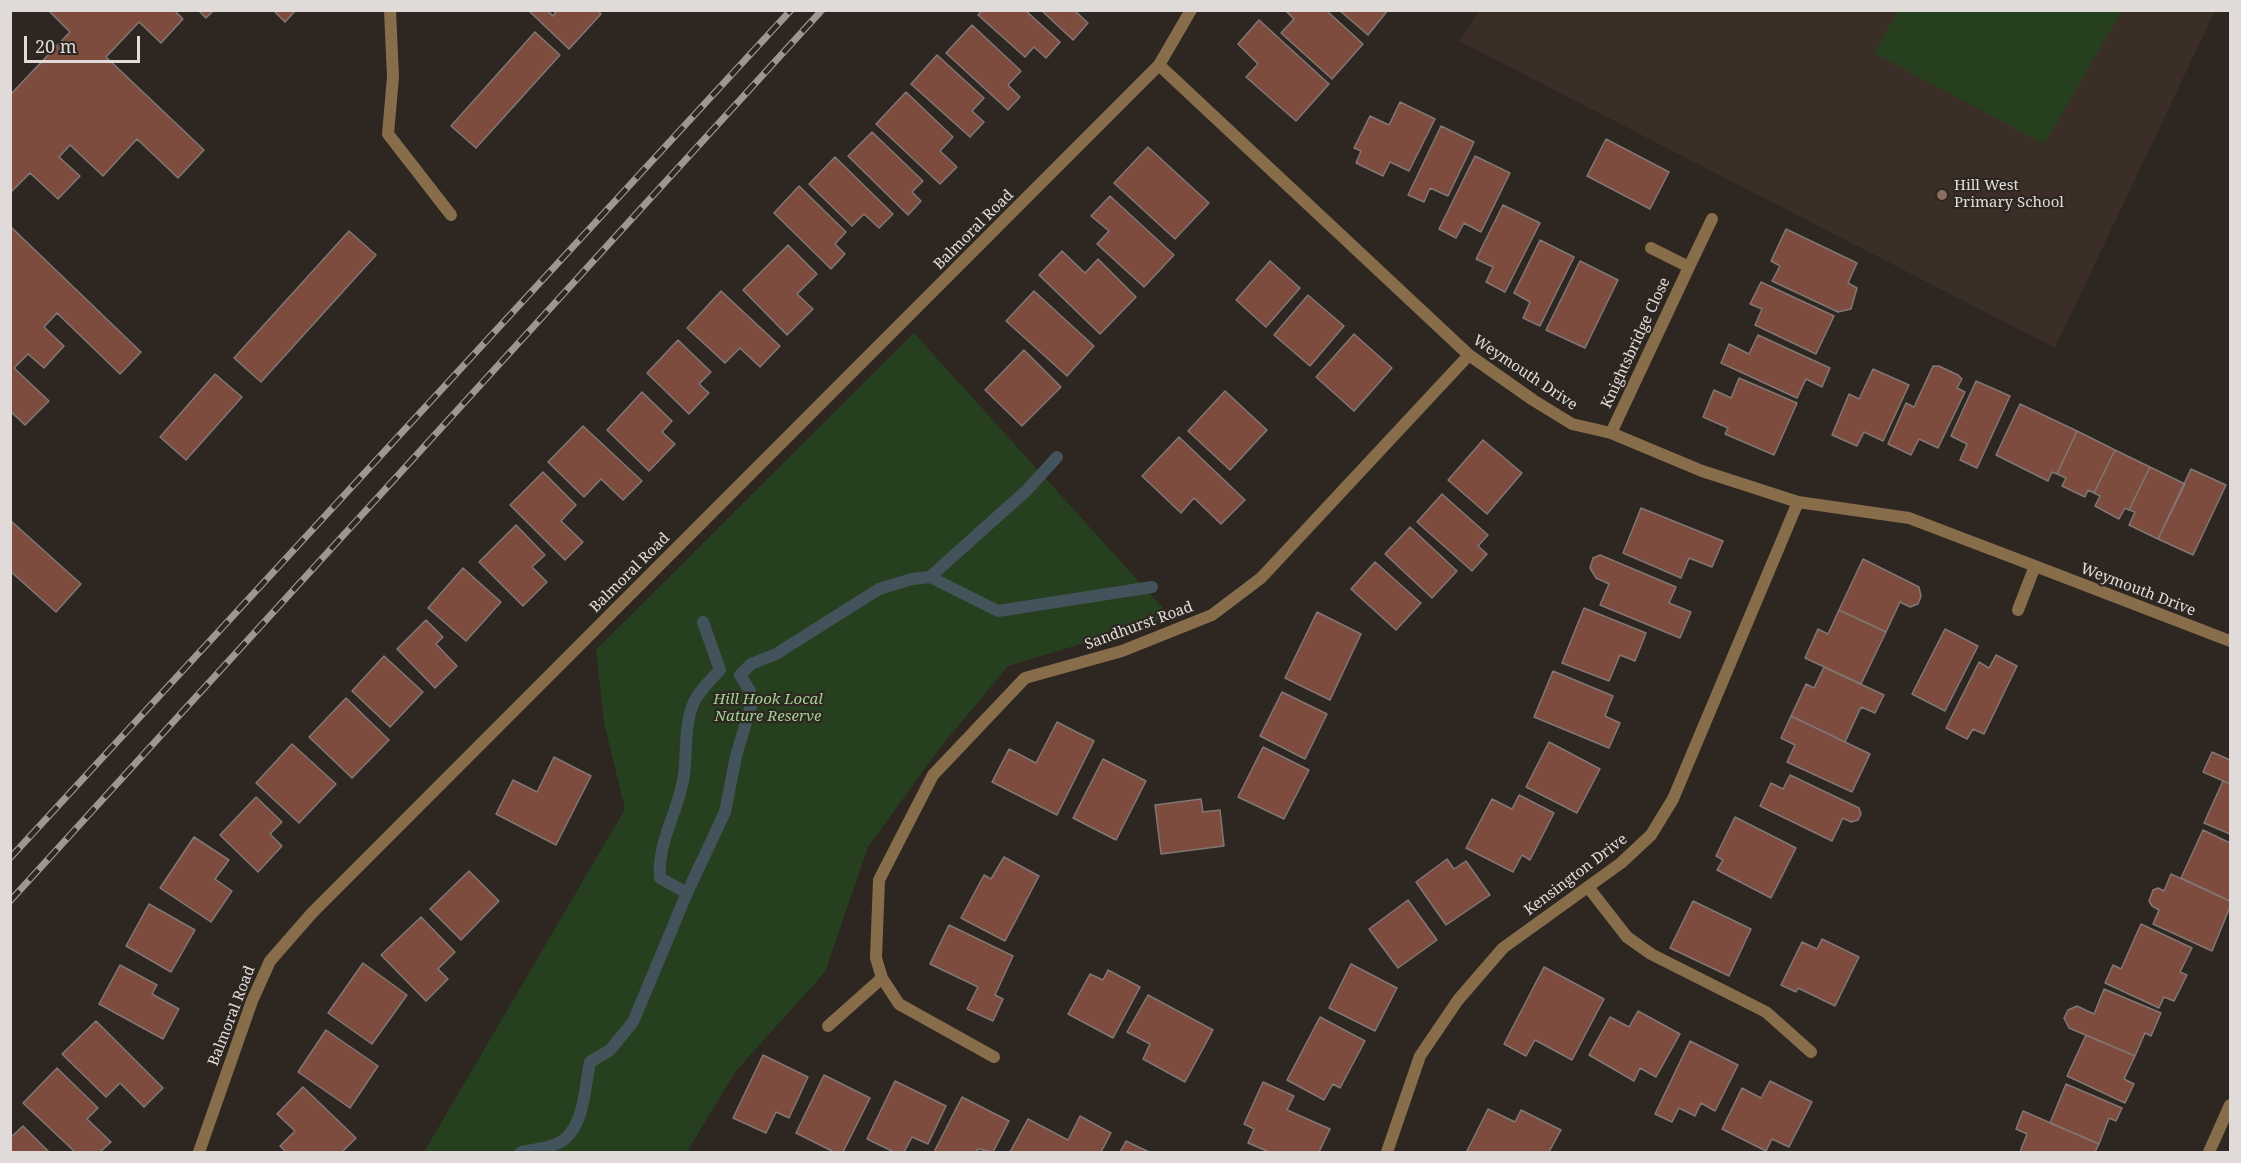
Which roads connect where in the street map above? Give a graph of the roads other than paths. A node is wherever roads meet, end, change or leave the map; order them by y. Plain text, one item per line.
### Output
1 (390, 10) edge
2 (1191, 10) edge
3 (1159, 65) junction
4 (452, 215) dead end
5 (1712, 219) dead end
6 (1651, 248) dead end
7 (1689, 267) junction
8 (1469, 355) junction
9 (1611, 433) junction
10 (1798, 502) junction
11 (2035, 566) junction
12 (2018, 610) dead end
13 (2230, 641) edge
14 (1588, 887) junction
15 (882, 978) junction
16 (828, 1026) dead end
17 (1811, 1052) dead end
18 (994, 1057) dead end
19 (2230, 1105) edge
20 (199, 1152) edge
21 (1387, 1152) edge
22 (2209, 1152) edge

1 - 4 street
2 - 3 street, Balmoral Road
3 - 8 street, Weymouth Drive
3 - 20 street, Balmoral Road
5 - 7 street, Knightsbridge Close
6 - 7 street, Knightsbridge Close
7 - 9 street, Knightsbridge Close
8 - 9 street, Weymouth Drive
8 - 15 street, Sandhurst Road
9 - 10 street, Weymouth Drive
10 - 11 street, Weymouth Drive
10 - 14 street, Kensington Drive
11 - 12 street
11 - 13 street, Weymouth Drive
14 - 17 street
14 - 21 street, Kensington Drive
15 - 16 street
15 - 18 street, Sandhurst Road
19 - 22 street

